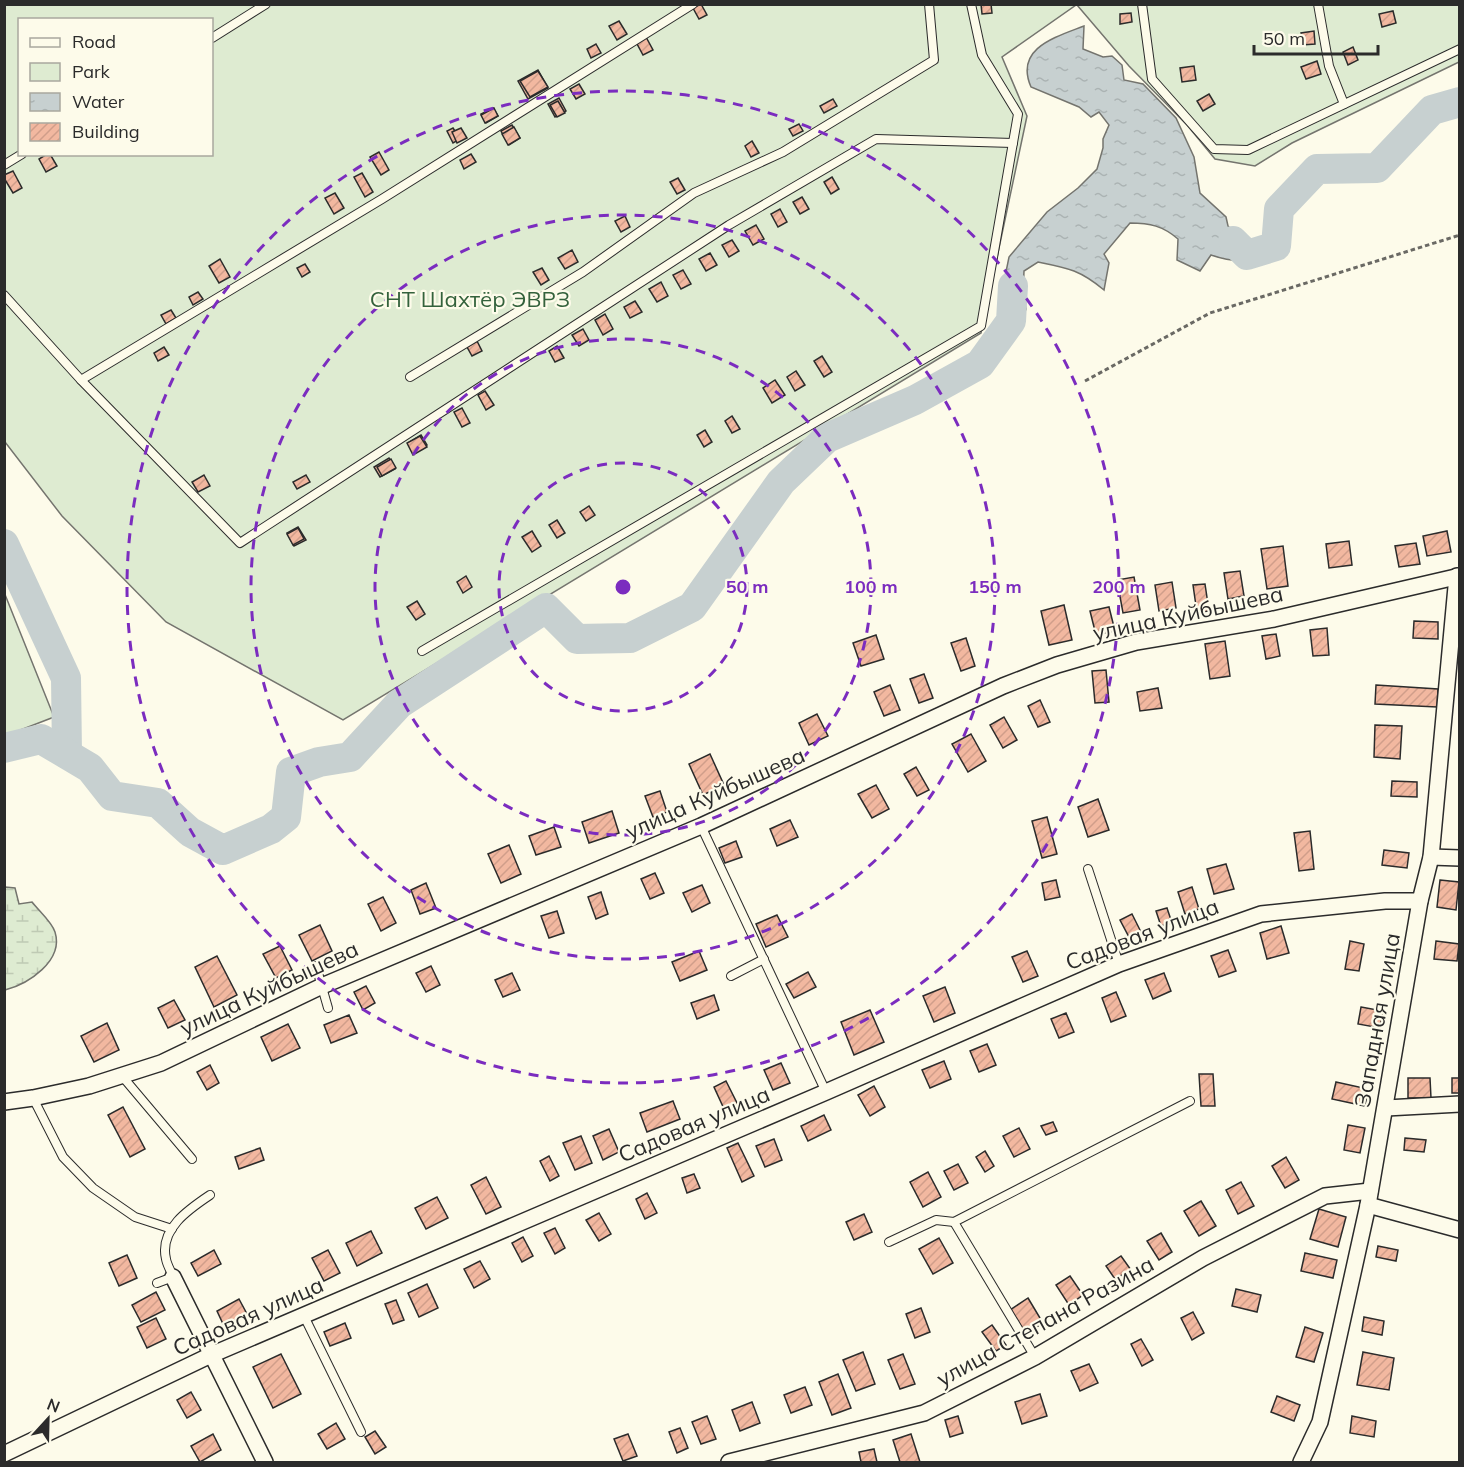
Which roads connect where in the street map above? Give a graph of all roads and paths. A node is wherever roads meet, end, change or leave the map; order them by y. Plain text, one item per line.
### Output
1 (266, 4) edge
2 (693, 4) edge
3 (930, 4) edge
4 (970, 4) edge
5 (1142, 4) edge
6 (1317, 4) edge
7 (213, 37) edge
8 (1460, 49) edge
9 (1344, 105) junction
10 (1013, 143) junction
11 (19, 156) edge
12 (4, 165) edge
13 (1460, 236) edge
14 (4, 295) edge
15 (410, 377) dead end
16 (81, 380) junction
17 (1085, 381) dead end
18 (1458, 576) edge
19 (422, 651) dead end
20 (700, 826) junction
21 (1431, 857) junction
22 (1460, 858) edge
23 (1088, 869) dead end
24 (1420, 901) junction
25 (764, 959) junction
26 (1119, 964) junction
27 (316, 966) dead end
28 (731, 976) dead end
29 (322, 986) junction
30 (328, 1008) dead end
31 (122, 1076) junction
32 (826, 1092) junction
33 (33, 1098) junction
34 (1190, 1101) dead end
35 (4, 1102) edge
36 (1460, 1104) edge
37 (1386, 1108) junction
38 (192, 1159) dead end
39 (210, 1195) dead end
40 (1369, 1198) junction
41 (954, 1222) junction
42 (172, 1229) junction
43 (1460, 1230) edge
44 (889, 1242) dead end
45 (173, 1277) junction
46 (157, 1283) dead end
47 (304, 1316) junction
48 (211, 1355) junction
49 (1035, 1357) junction
50 (361, 1432) dead end
51 (4, 1454) edge
52 (265, 1462) edge
53 (729, 1462) edge
54 (1301, 1462) edge

1 - 7 lane
2 - 16 lane
3 - 15 lane
4 - 10 lane
5 - 9 lane
6 - 9 lane
8 - 9 lane
10 - 16 lane
10 - 19 lane
11 - 12 lane
13 - 17 path
14 - 16 lane
18 - 20 street, улица Куйбышева
18 - 21 street, Западная улица
20 - 25 lane
20 - 29 street, улица Куйбышева
21 - 22 street
21 - 24 street, Западная улица
23 - 26 lane
24 - 26 street, Садовая улица
24 - 37 street, Западная улица
25 - 28 lane
25 - 32 lane
26 - 32 street, Садовая улица
27 - 29 lane
29 - 30 lane
29 - 31 street, улица Куйбышева
31 - 33 street, улица Куйбышева
31 - 38 lane
32 - 47 street, Садовая улица
33 - 35 street, улица Куйбышева
33 - 42 lane
34 - 41 lane
36 - 37 street
37 - 40 street, Западная улица
39 - 42 lane
40 - 43 street
40 - 49 street, улица Степана Разина
40 - 54 street, Западная улица
41 - 44 lane
41 - 49 lane
42 - 45 lane
45 - 46 lane
45 - 48 street
47 - 48 street, Садовая улица
47 - 50 lane
48 - 51 street, Садовая улица
48 - 52 street
49 - 53 street, улица Степана Разина

